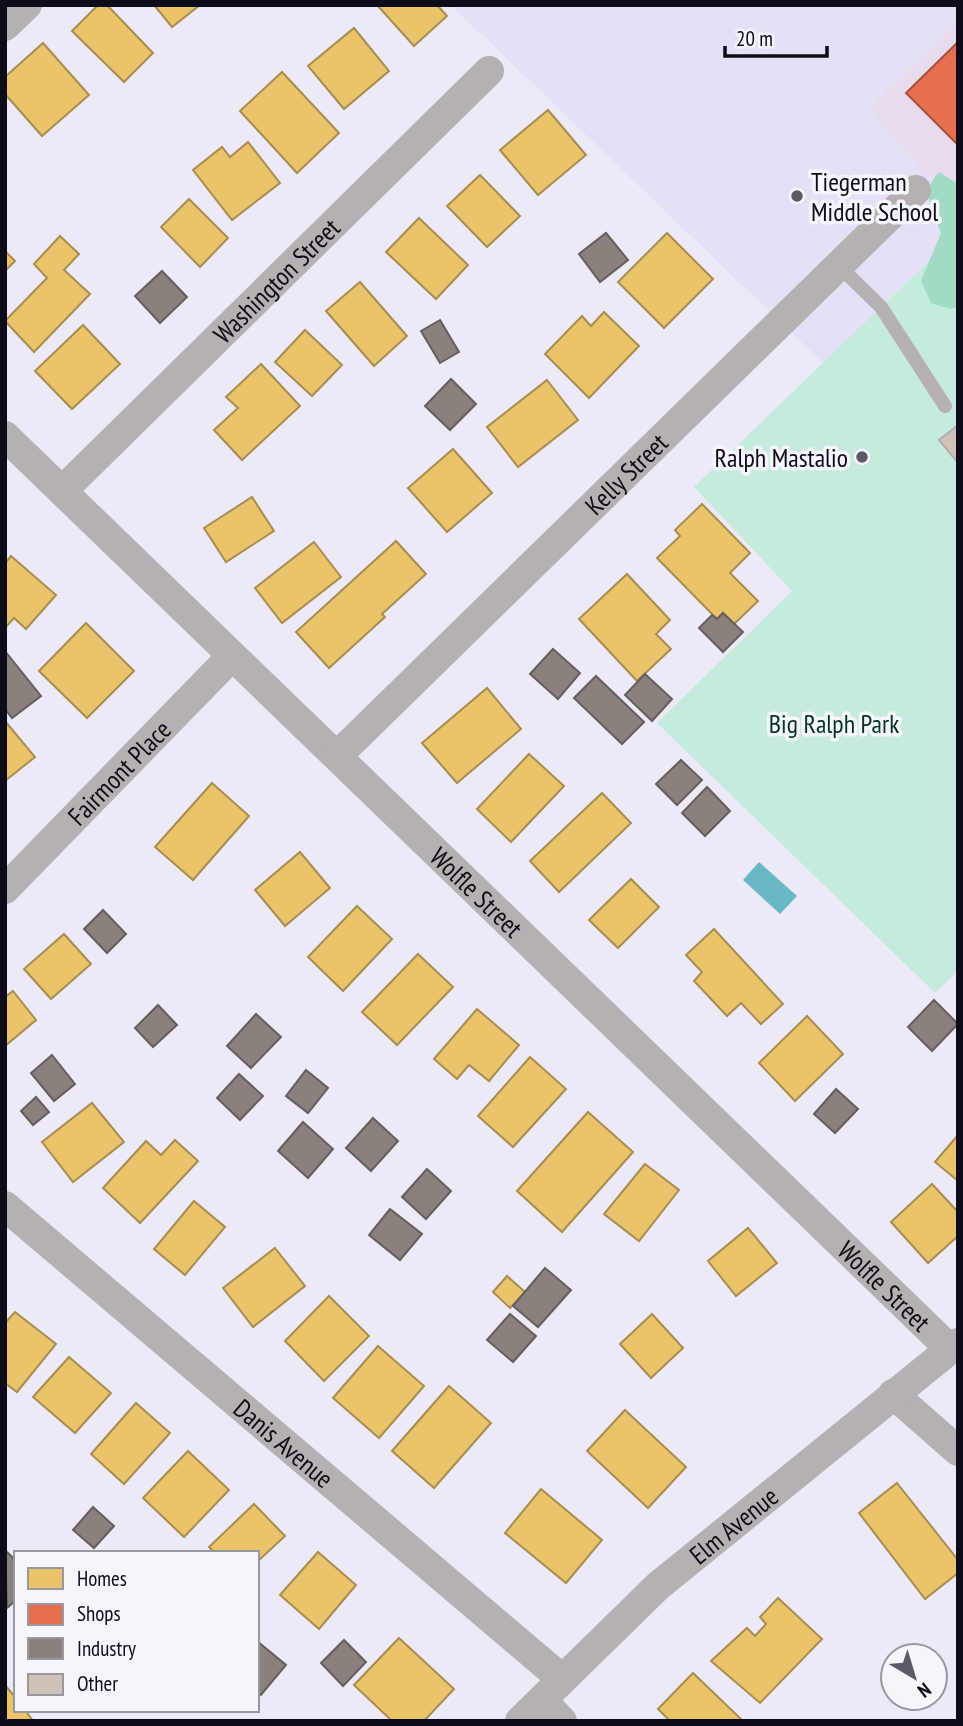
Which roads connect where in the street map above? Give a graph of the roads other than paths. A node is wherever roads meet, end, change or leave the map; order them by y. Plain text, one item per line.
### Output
1 (27, 5) edge
2 (5, 26) edge
3 (489, 72) dead end
4 (916, 190) dead end
5 (838, 265) junction
6 (945, 406) dead end
7 (5, 436) edge
8 (63, 491) junction
9 (232, 656) junction
10 (337, 756) junction
11 (5, 889) edge
12 (5, 1206) edge
13 (954, 1346) edge
14 (893, 1394) junction
15 (958, 1451) edge
16 (552, 1690) junction
17 (520, 1721) edge
18 (562, 1721) edge

1 - 2 street
3 - 8 street, Washington Street
4 - 5 street, Kelly Street
5 - 6 lane
5 - 10 street, Kelly Street
7 - 8 street, Wolfle Street
8 - 9 street, Wolfle Street
9 - 10 street, Wolfle Street
9 - 11 street, Fairmont Place
10 - 13 street, Wolfle Street
12 - 16 street, Danis Avenue
13 - 14 street, Elm Avenue
14 - 15 street
14 - 16 street, Elm Avenue
16 - 17 street, Elm Avenue
16 - 18 street, Danis Avenue

